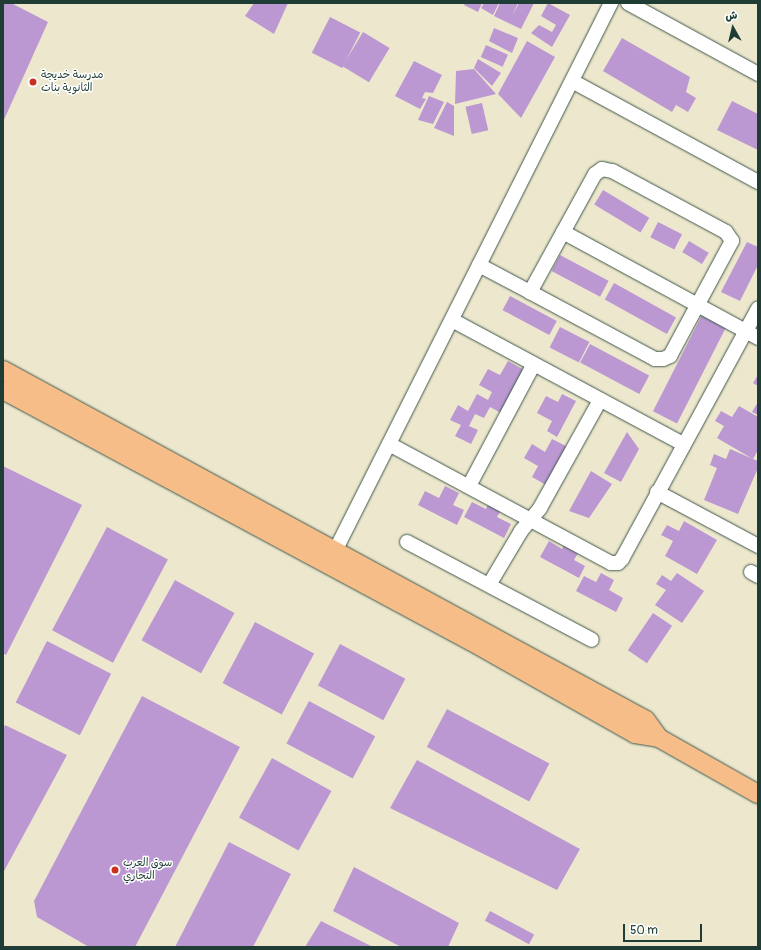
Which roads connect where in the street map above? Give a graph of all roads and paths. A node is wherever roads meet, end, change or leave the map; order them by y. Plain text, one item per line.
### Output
1 (611, 3) edge
2 (628, 3) edge
3 (758, 74) edge
4 (572, 81) junction
5 (758, 182) edge
6 (563, 232) junction
7 (479, 265) junction
8 (530, 292) junction
9 (698, 305) junction
10 (758, 308) edge
11 (452, 320) junction
12 (752, 335) edge
13 (534, 364) junction
14 (3, 370) edge
15 (3, 390) edge
16 (600, 400) junction
17 (389, 444) junction
18 (683, 444) junction
19 (469, 486) junction
20 (657, 492) junction
21 (531, 519) junction
22 (407, 542) dead end
23 (758, 546) edge
24 (335, 551) junction
25 (489, 585) junction
26 (592, 640) dead end
27 (659, 738) junction
28 (758, 794) edge

1 - 4 street
2 - 3 street
4 - 5 street
4 - 7 street
6 - 8 street
6 - 9 street
6 - 9 street
7 - 8 street
7 - 11 street
8 - 9 street
9 - 12 street
10 - 12 street
11 - 13 street
11 - 17 street
12 - 18 street
13 - 16 street
13 - 19 street
14 - 24 main road
15 - 27 main road
16 - 18 street
16 - 21 street
17 - 19 street
17 - 24 street
18 - 20 street
19 - 21 street
20 - 21 street
20 - 23 street
21 - 25 street
22 - 25 street
24 - 27 main road
25 - 26 street
27 - 28 main road

